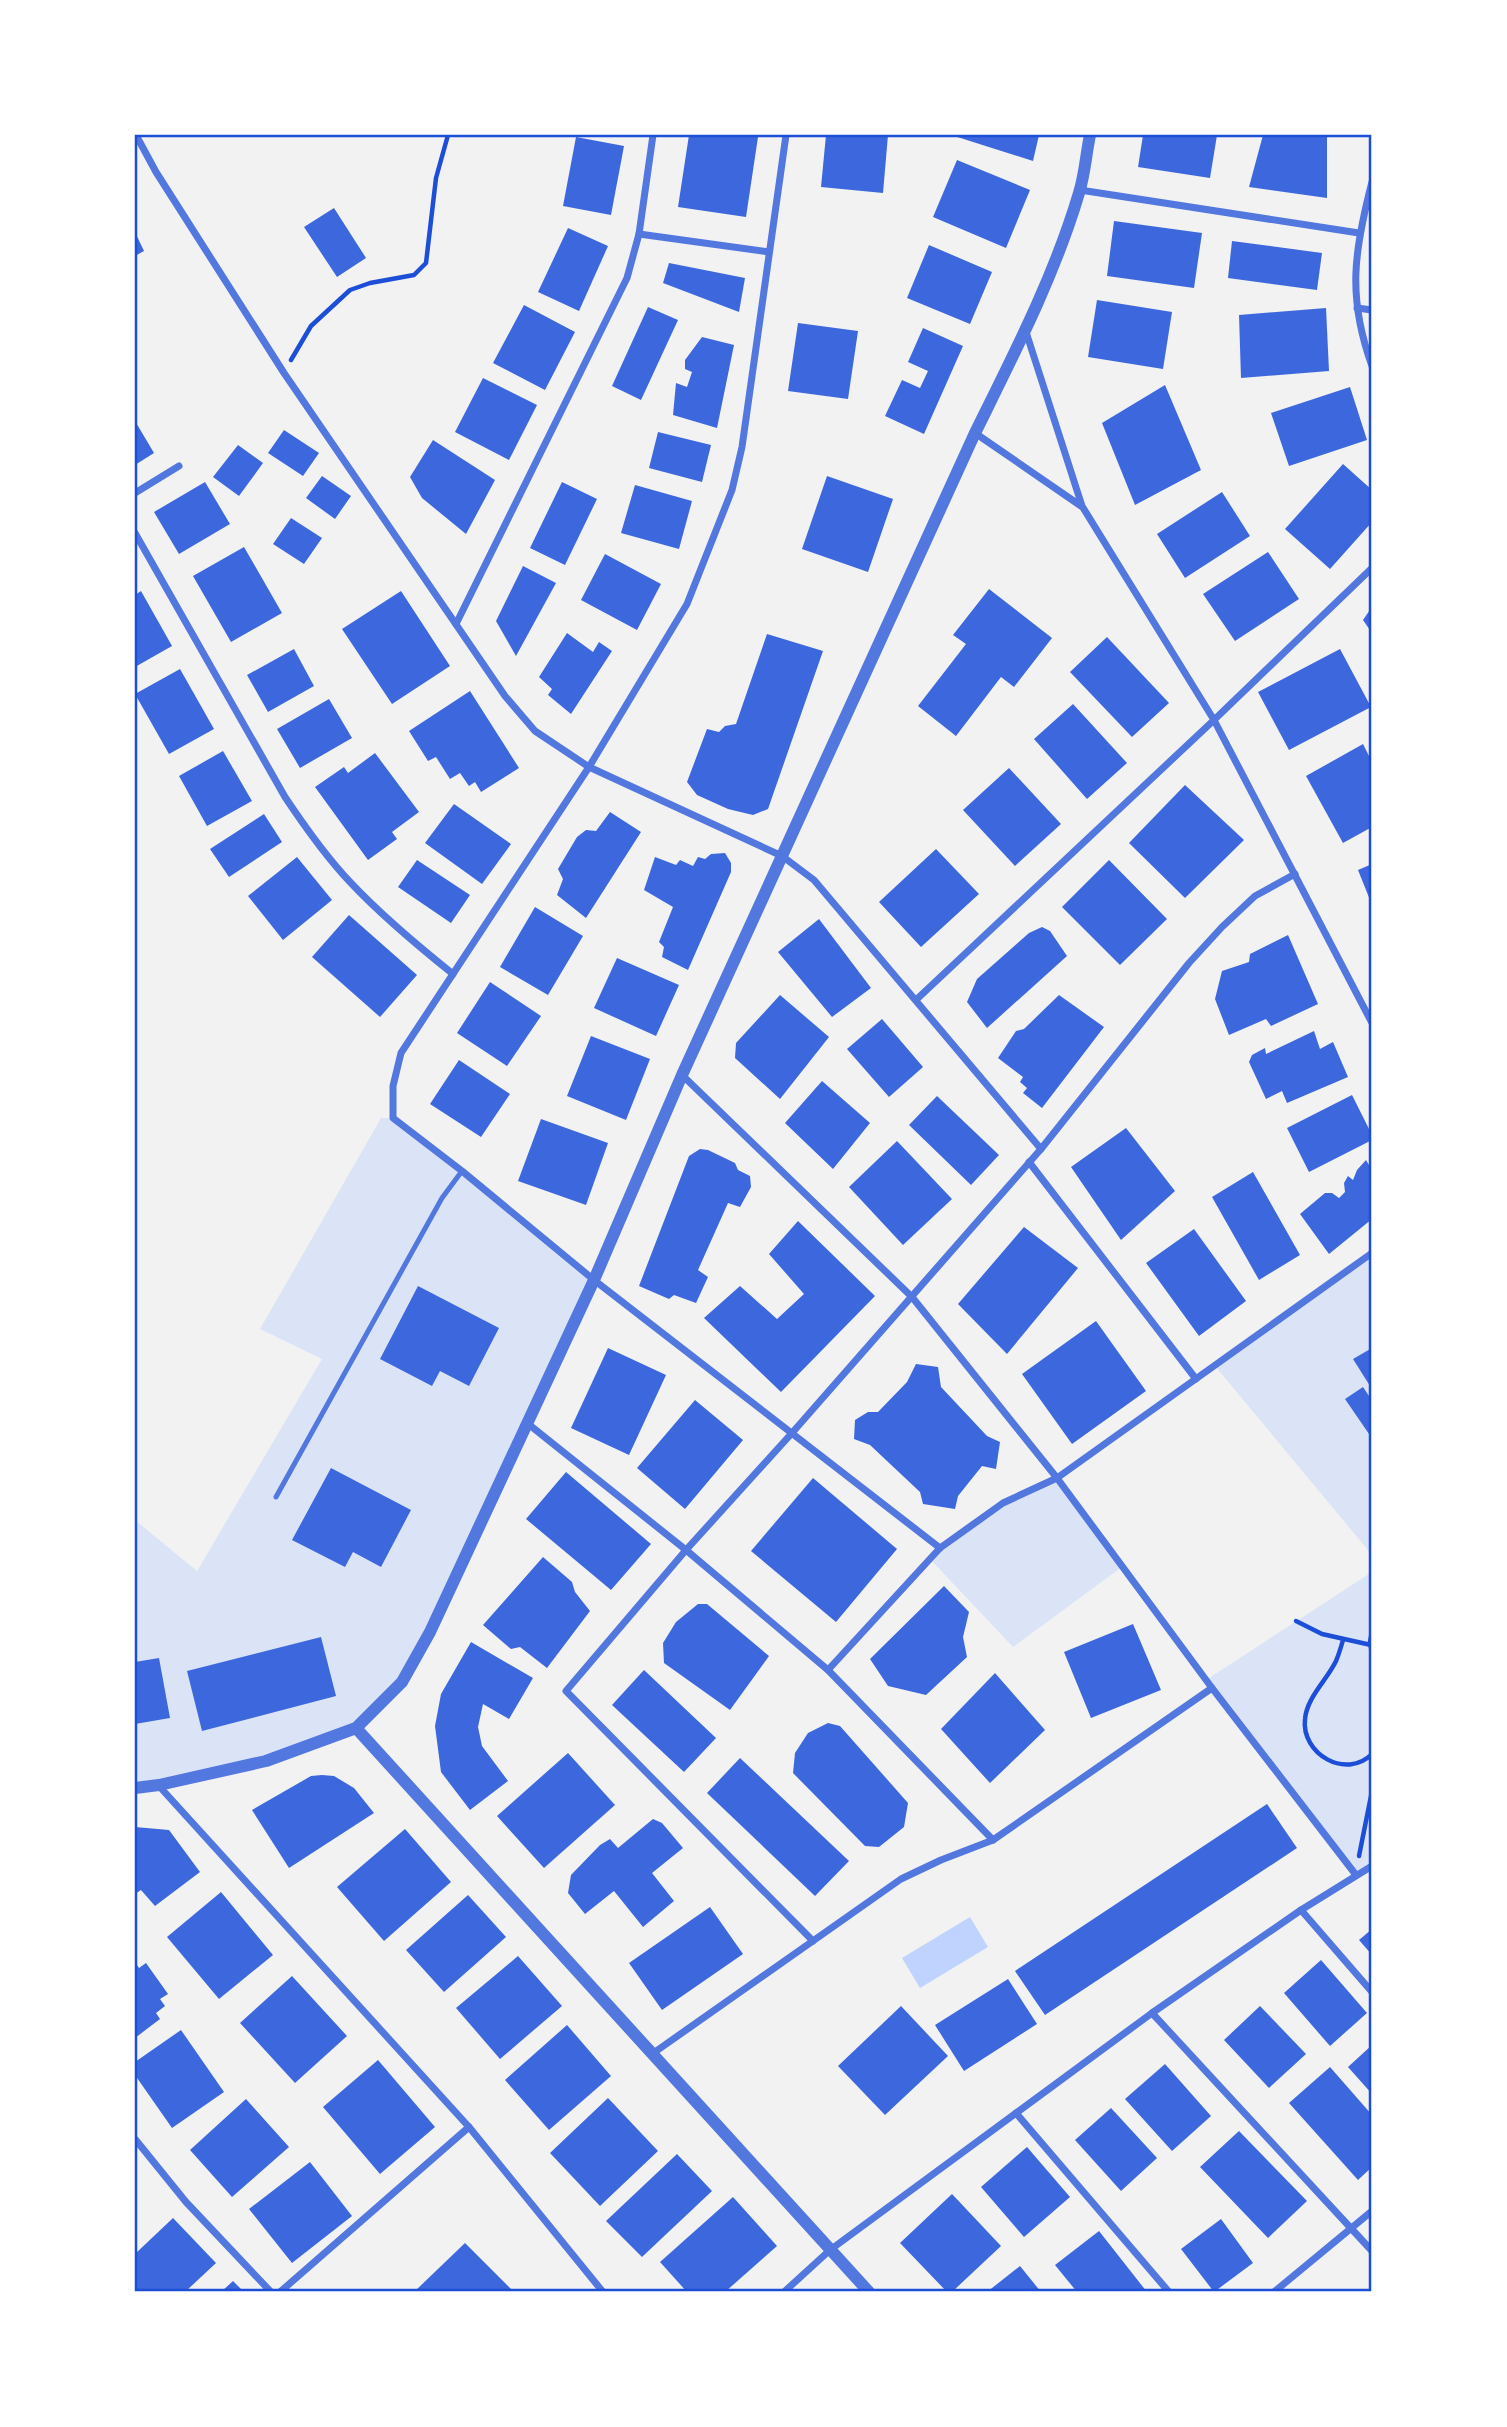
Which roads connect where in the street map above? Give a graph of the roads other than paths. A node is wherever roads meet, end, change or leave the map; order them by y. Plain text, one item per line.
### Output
1 (136, 135) edge
2 (653, 135) edge
3 (786, 135) edge
4 (1090, 135) edge
5 (1372, 182) edge
6 (1080, 190) junction
7 (1359, 233) junction
8 (639, 234) junction
9 (769, 251) junction
10 (1357, 308) junction
11 (1372, 310) edge
12 (1026, 331) junction
13 (1372, 366) edge
14 (975, 433) junction
15 (179, 466) dead end
16 (135, 493) edge
17 (1082, 506) junction
18 (135, 533) edge
19 (1372, 568) edge
20 (456, 624) junction
21 (1214, 720) junction
22 (589, 767) junction
23 (782, 856) junction
24 (1294, 874) junction
25 (453, 974) junction
26 (917, 999) junction
27 (1372, 1023) edge
28 (682, 1075) junction
29 (1041, 1149) junction
30 (1029, 1162) junction
31 (462, 1171) junction
32 (1372, 1253) edge
33 (594, 1280) junction
34 (912, 1297) junction
35 (1196, 1379) junction
36 (527, 1423) junction
37 (792, 1433) junction
38 (1057, 1478) junction
39 (276, 1497) dead end
40 (940, 1548) junction
41 (686, 1550) junction
42 (828, 1670) junction
43 (1212, 1688) junction
44 (356, 1728) junction
45 (159, 1785) junction
46 (135, 1788) edge
47 (993, 1840) junction
48 (1372, 1866) edge
49 (1356, 1875) junction
50 (1301, 1910) junction
51 (813, 1941) junction
52 (1372, 1992) edge
53 (1152, 2013) junction
54 (652, 2054) junction
55 (1016, 2113) junction
56 (469, 2127) junction
57 (135, 2139) edge
58 (1372, 2211) edge
59 (1351, 2229) junction
60 (830, 2250) junction
61 (1372, 2251) edge
62 (271, 2292) edge
63 (280, 2292) edge
64 (603, 2292) edge
65 (784, 2292) edge
66 (869, 2292) edge
67 (1170, 2292) edge
68 (1273, 2292) edge

1 - 20 street
2 - 8 street
3 - 9 street
4 - 6 street
5 - 7 street
6 - 7 street
6 - 12 street
7 - 10 street
8 - 9 street
8 - 20 street
9 - 22 street
10 - 11 street
10 - 13 street
12 - 14 street
12 - 17 street
14 - 17 street
14 - 23 street
15 - 16 street
17 - 21 street
18 - 25 street
19 - 21 street
20 - 22 street
21 - 24 street
21 - 26 street
22 - 23 street
22 - 25 street
23 - 26 street
23 - 28 street
24 - 27 street
24 - 29 street
25 - 31 street
26 - 29 street
28 - 33 street
28 - 34 street
29 - 30 street
30 - 34 street
30 - 35 street
31 - 33 street
31 - 39 lane
32 - 35 street
33 - 36 street
33 - 37 street
34 - 37 street
34 - 38 street
35 - 38 street
36 - 41 street
36 - 44 street
37 - 40 street
37 - 41 street
38 - 40 street
38 - 43 street
40 - 42 street
41 - 42 street
41 - 51 street
42 - 47 street
43 - 47 street
43 - 49 street
44 - 45 street
44 - 54 street
45 - 46 street
45 - 56 street
47 - 51 street
48 - 49 street
49 - 50 street
50 - 52 street
50 - 53 street
51 - 54 street
53 - 55 street
53 - 59 street
54 - 60 street
55 - 60 street
55 - 67 street
56 - 63 street
56 - 64 street
57 - 62 street
58 - 59 street
59 - 61 street
59 - 68 street
60 - 65 street
60 - 66 street

